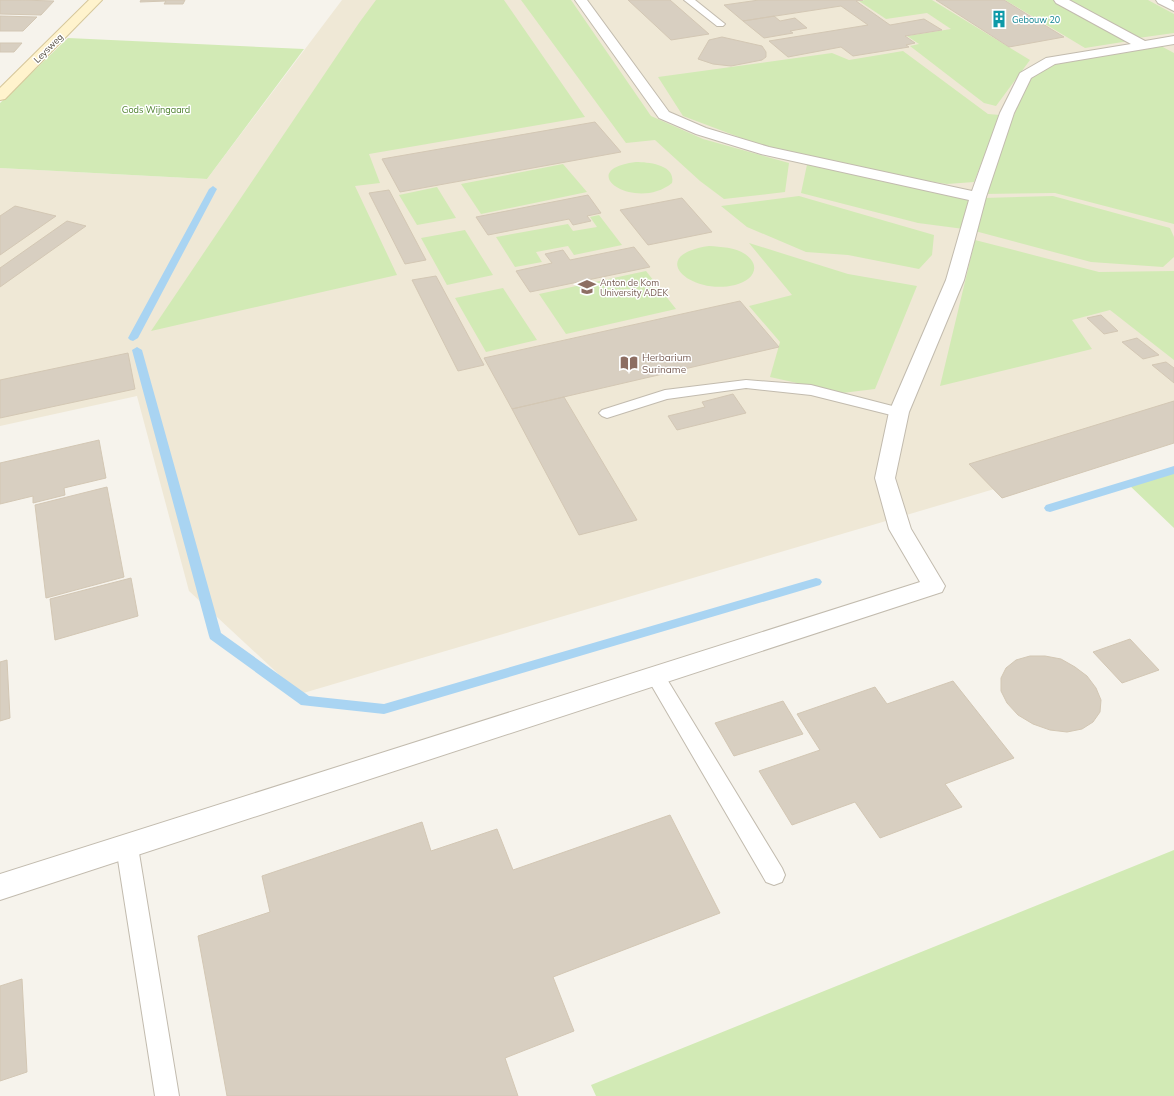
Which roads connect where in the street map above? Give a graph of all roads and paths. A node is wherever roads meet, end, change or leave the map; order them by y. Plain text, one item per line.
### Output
1 (96, 0) edge
2 (582, 0) edge
3 (689, 0) edge
4 (1060, 0) edge
5 (1162, 0) edge
6 (1174, 6) edge
7 (720, 24) dead end
8 (1174, 40) edge
9 (1143, 45) junction
10 (0, 96) edge
11 (978, 197) junction
12 (607, 412) dead end
13 (899, 412) junction
14 (655, 676) junction
15 (127, 846) junction
16 (774, 875) dead end
17 (0, 887) edge
18 (167, 1096) edge

1 - 10 street, Leysweg
2 - 11 street
3 - 7 lane
4 - 9 street
5 - 6 street
8 - 9 street
9 - 11 street
11 - 13 street
12 - 13 lane
13 - 14 street
14 - 15 street
14 - 16 lane
15 - 17 street
15 - 18 lane

